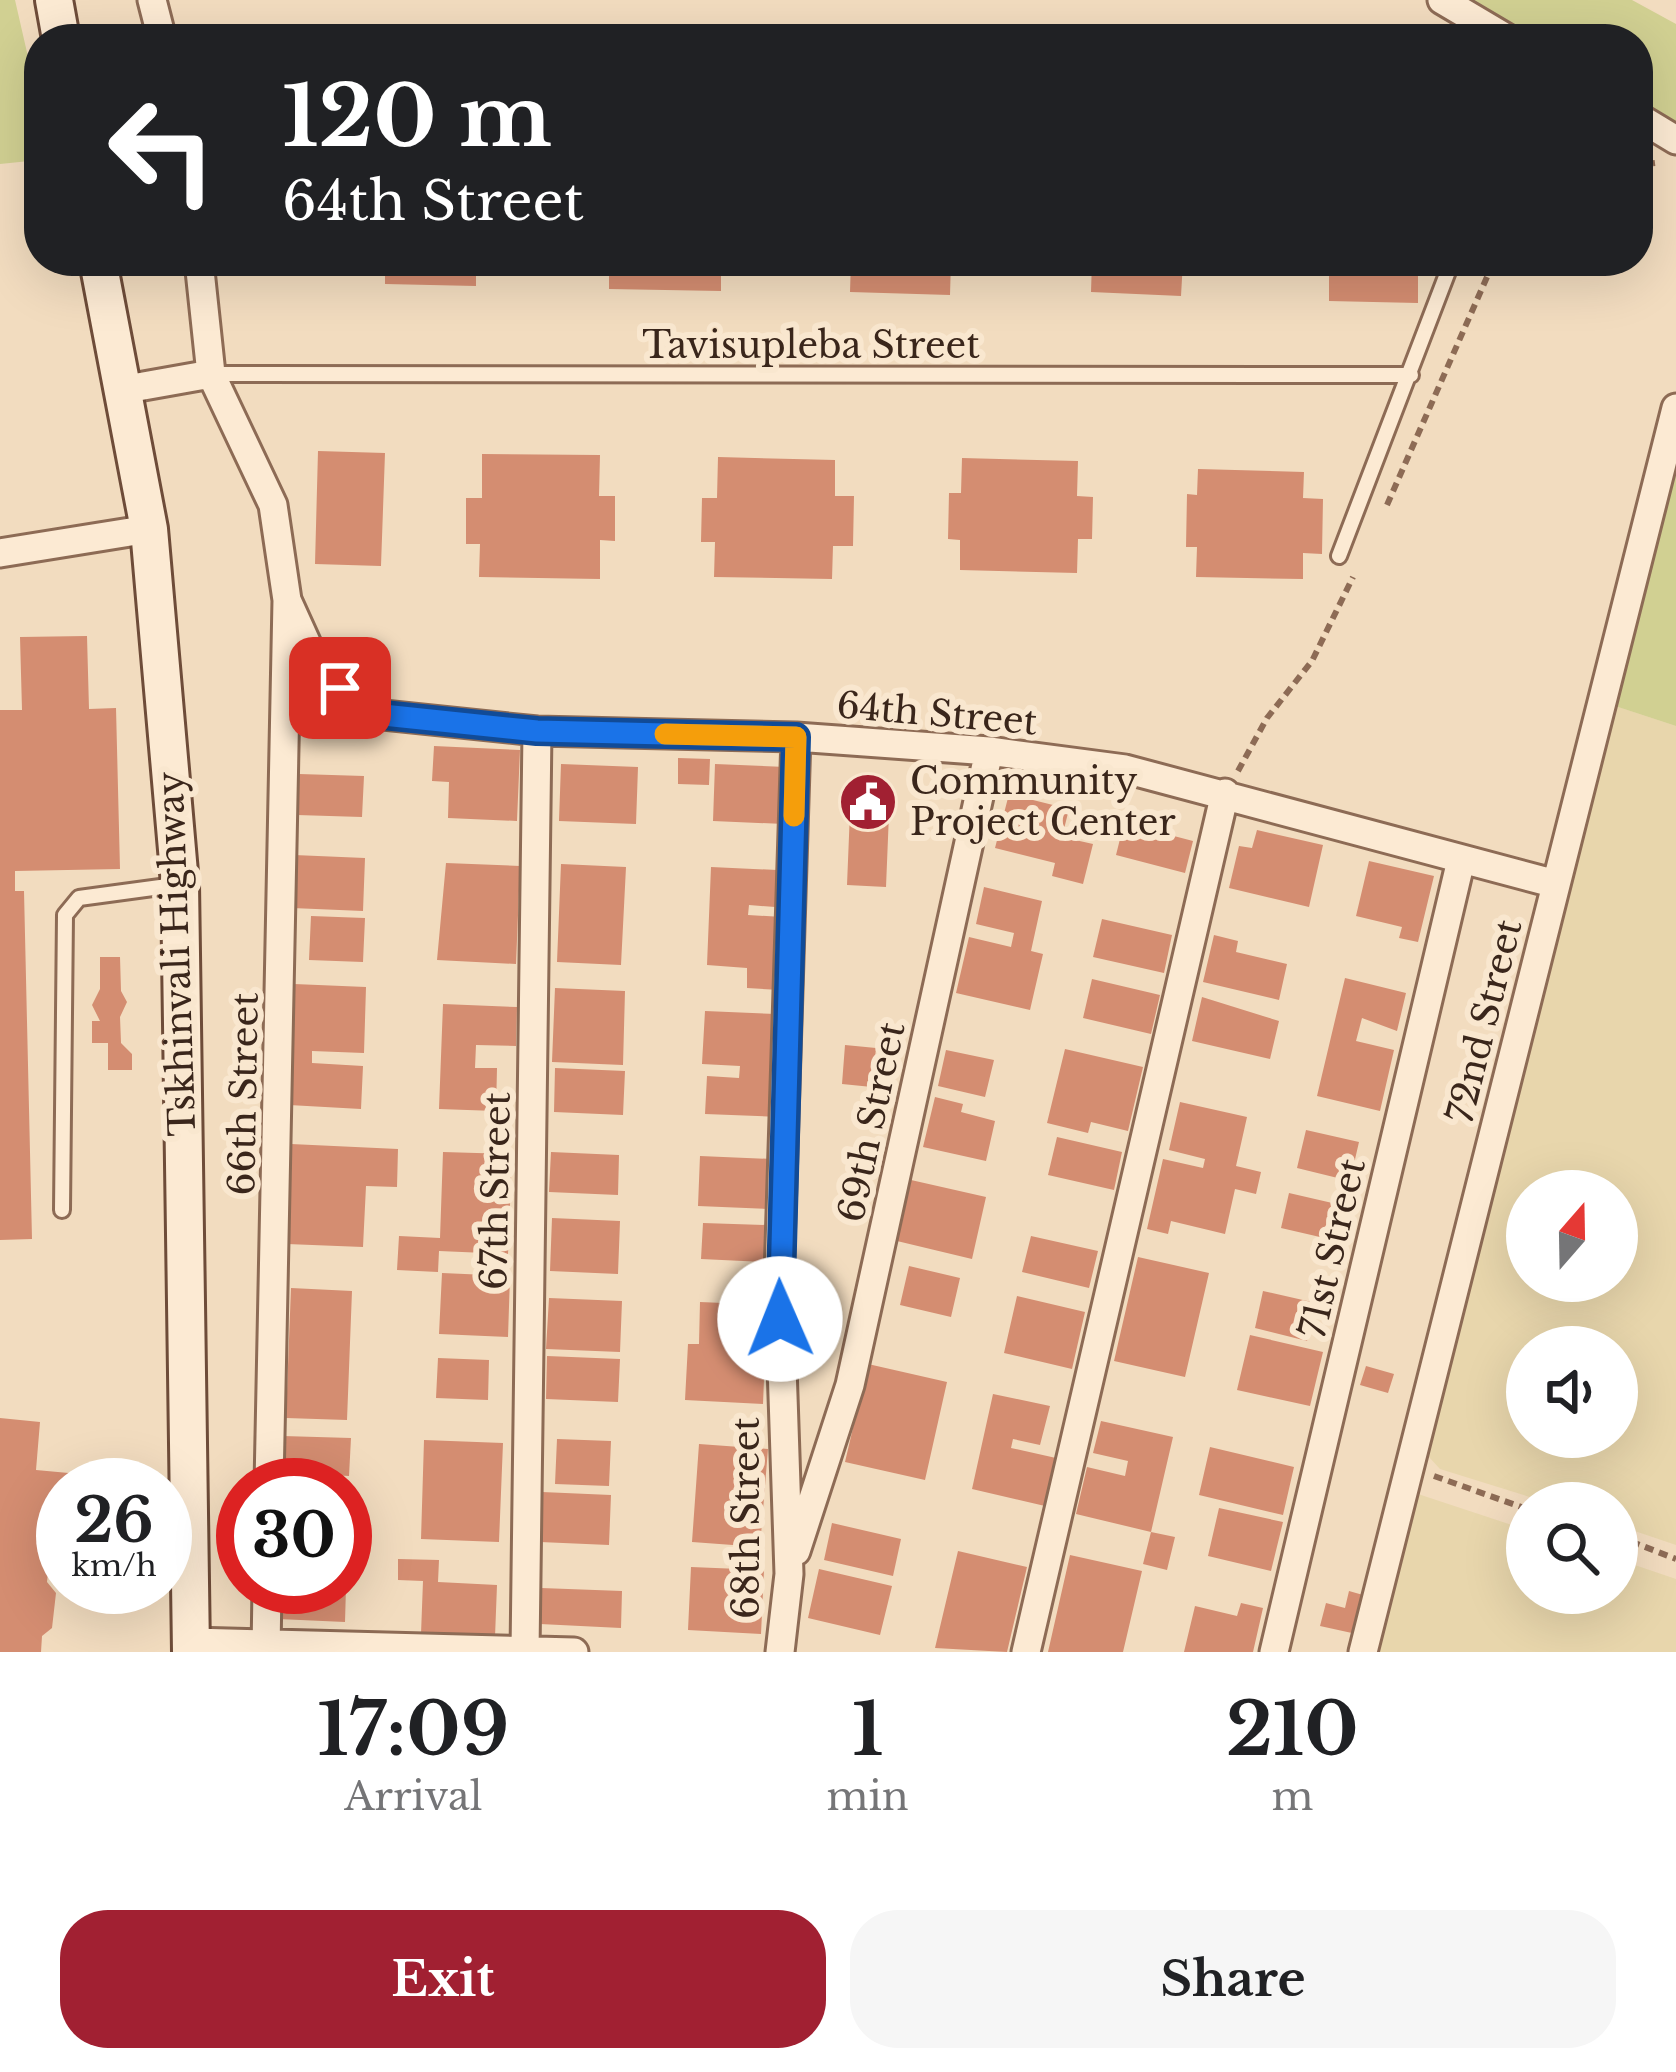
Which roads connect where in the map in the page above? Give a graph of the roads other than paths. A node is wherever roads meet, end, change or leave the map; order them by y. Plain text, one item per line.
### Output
1 (1442, 0) edge
2 (1483, 24) edge
3 (101, 276) edge
4 (201, 276) edge
5 (1447, 276) edge
6 (211, 374) junction
7 (1411, 375) junction
8 (121, 390) junction
9 (1676, 408) edge
10 (149, 530) junction
11 (0, 553) edge
12 (1339, 556) dead end
13 (287, 600) junction
14 (537, 731) junction
15 (796, 737) junction
16 (989, 751) junction
17 (1225, 793) junction
18 (1461, 860) junction
19 (180, 884) junction
20 (1556, 884) junction
21 (62, 1210) dead end
22 (270, 1458) edge
23 (789, 1574) junction
24 (267, 1614) edge
25 (192, 1647) edge
26 (266, 1648) edge
27 (525, 1651) edge
28 (574, 1652) edge
29 (780, 1652) edge
30 (1026, 1652) edge
31 (1274, 1652) edge
32 (1363, 1652) edge

1 - 2 street
3 - 8 main road, Tskhinvali Highway
4 - 6 street
5 - 7 lane
6 - 7 lane, Tavisupleba Street
6 - 8 street
6 - 13 street
7 - 12 lane
8 - 10 main road, Tskhinvali Highway
9 - 20 street, 72nd Street
10 - 11 street
10 - 19 main road, Tskhinvali Highway
13 - 14 street, 64th Street
13 - 22 street, 66th Street
14 - 15 street, 64th Street
14 - 27 street, 67th Street
15 - 16 street, 64th Street
15 - 23 street, 68th Street
16 - 17 street, 64th Street
16 - 23 street, 69th Street
17 - 18 street, 64th Street
17 - 30 street
18 - 20 street, 64th Street
18 - 31 street, 71st Street
19 - 21 lane
19 - 25 main road, Tskhinvali Highway
20 - 32 street, 72nd Street
23 - 29 street, 68th Street
24 - 26 street
25 - 26 street
26 - 27 street
27 - 28 street

